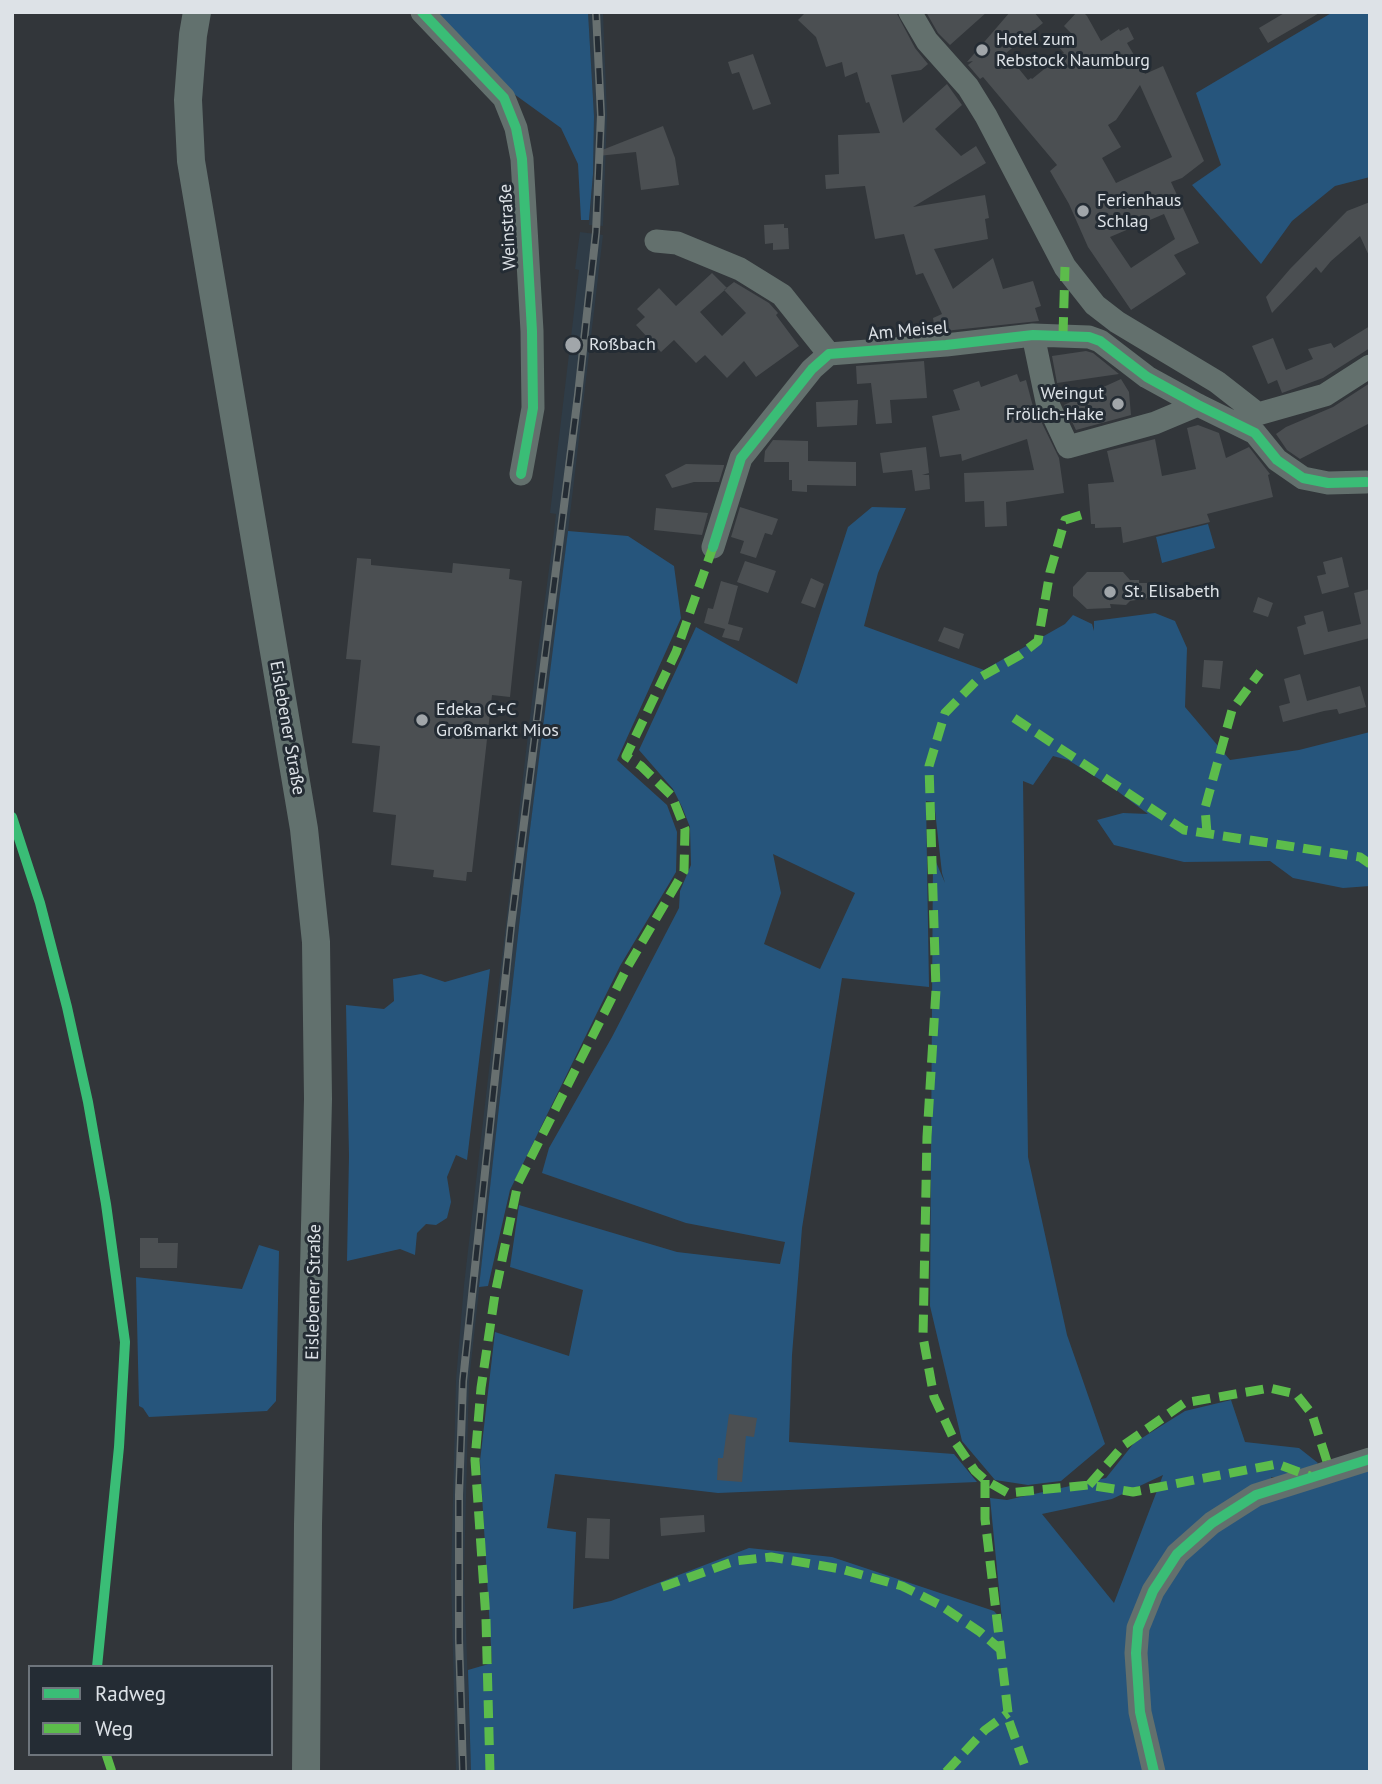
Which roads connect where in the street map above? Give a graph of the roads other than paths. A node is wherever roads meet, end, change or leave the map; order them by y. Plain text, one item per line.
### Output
1 (197, 12) edge
2 (422, 12) edge
3 (910, 12) edge
4 (656, 241) dead end
5 (1033, 335) junction
6 (829, 354) junction
7 (1370, 366) edge
8 (1198, 405) junction
9 (1257, 424) junction
10 (521, 474) dead end
11 (1366, 482) dead end
12 (713, 547) dead end
13 (1370, 1459) edge
14 (306, 1772) edge
15 (1154, 1772) edge

1 - 14 main road, Eislebener Straße
2 - 10 street, Weinstraße
3 - 9 street
4 - 6 street
5 - 6 street, Am Meisel
5 - 8 street, Am Meisel
5 - 8 street
6 - 12 street
7 - 9 street
8 - 9 street, Am Meisel
9 - 11 street
13 - 15 street

